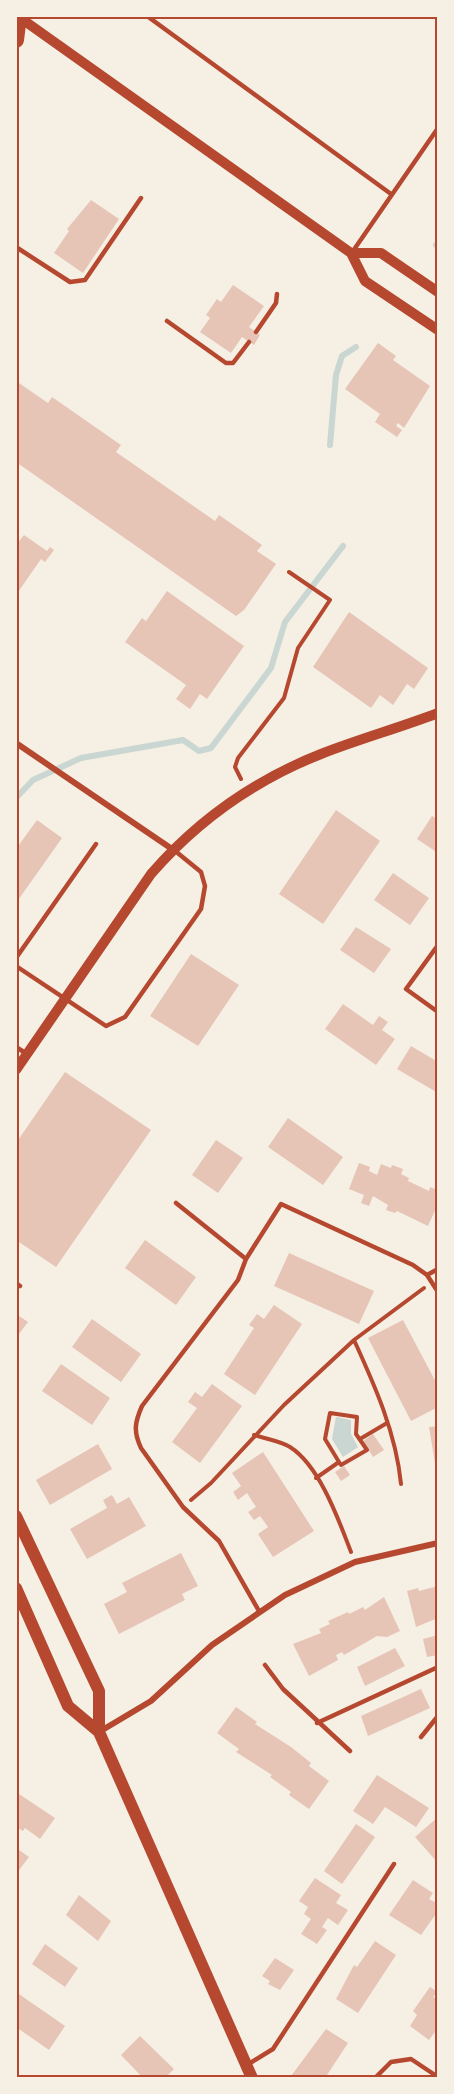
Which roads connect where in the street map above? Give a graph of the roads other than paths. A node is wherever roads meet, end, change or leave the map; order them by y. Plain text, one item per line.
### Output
1 (147, 16) edge
2 (19, 17) edge
3 (16, 40) edge
4 (438, 128) edge
5 (391, 195) junction
6 (141, 198) dead end
7 (16, 247) edge
8 (351, 253) junction
9 (438, 292) edge
10 (278, 294) dead end
11 (167, 321) dead end
12 (438, 330) edge
13 (256, 332) dead end
14 (249, 342) dead end
15 (438, 713) edge
16 (16, 743) edge
17 (96, 844) dead end
18 (172, 849) junction
19 (438, 945) edge
20 (16, 958) edge
21 (16, 966) edge
22 (65, 998) junction
23 (438, 1012) edge
24 (16, 1047) edge
25 (27, 1054) junction
26 (16, 1070) edge
27 (176, 1203) dead end
28 (246, 1260) junction
29 (438, 1269) edge
30 (427, 1275) junction
31 (438, 1292) edge
32 (16, 1516) edge
33 (438, 1543) edge
34 (16, 1588) edge
35 (259, 1611) junction
36 (265, 1665) dead end
37 (438, 1667) edge
38 (438, 1716) edge
39 (317, 1723) junction
40 (99, 1732) junction
41 (421, 1737) dead end
42 (350, 1751) dead end
43 (393, 1864) dead end
44 (247, 2065) junction
45 (438, 2077) edge
46 (252, 2078) edge
47 (375, 2078) edge

1 - 5 lane
2 - 3 highway
2 - 8 street
4 - 5 lane
5 - 8 lane
6 - 7 lane
8 - 9 street
8 - 12 street
10 - 13 lane
11 - 14 lane
15 - 18 street
16 - 18 street
17 - 20 lane
18 - 22 street
18 - 22 lane
19 - 23 lane
21 - 22 lane
22 - 25 street
24 - 25 lane
25 - 26 street
27 - 28 lane
28 - 30 lane
28 - 35 lane
29 - 30 lane
30 - 31 lane
32 - 40 main road
33 - 35 street
34 - 40 main road
35 - 40 street
36 - 39 lane
37 - 39 lane
38 - 41 lane
39 - 42 lane
40 - 44 main road
43 - 44 lane
44 - 46 main road
45 - 47 lane

